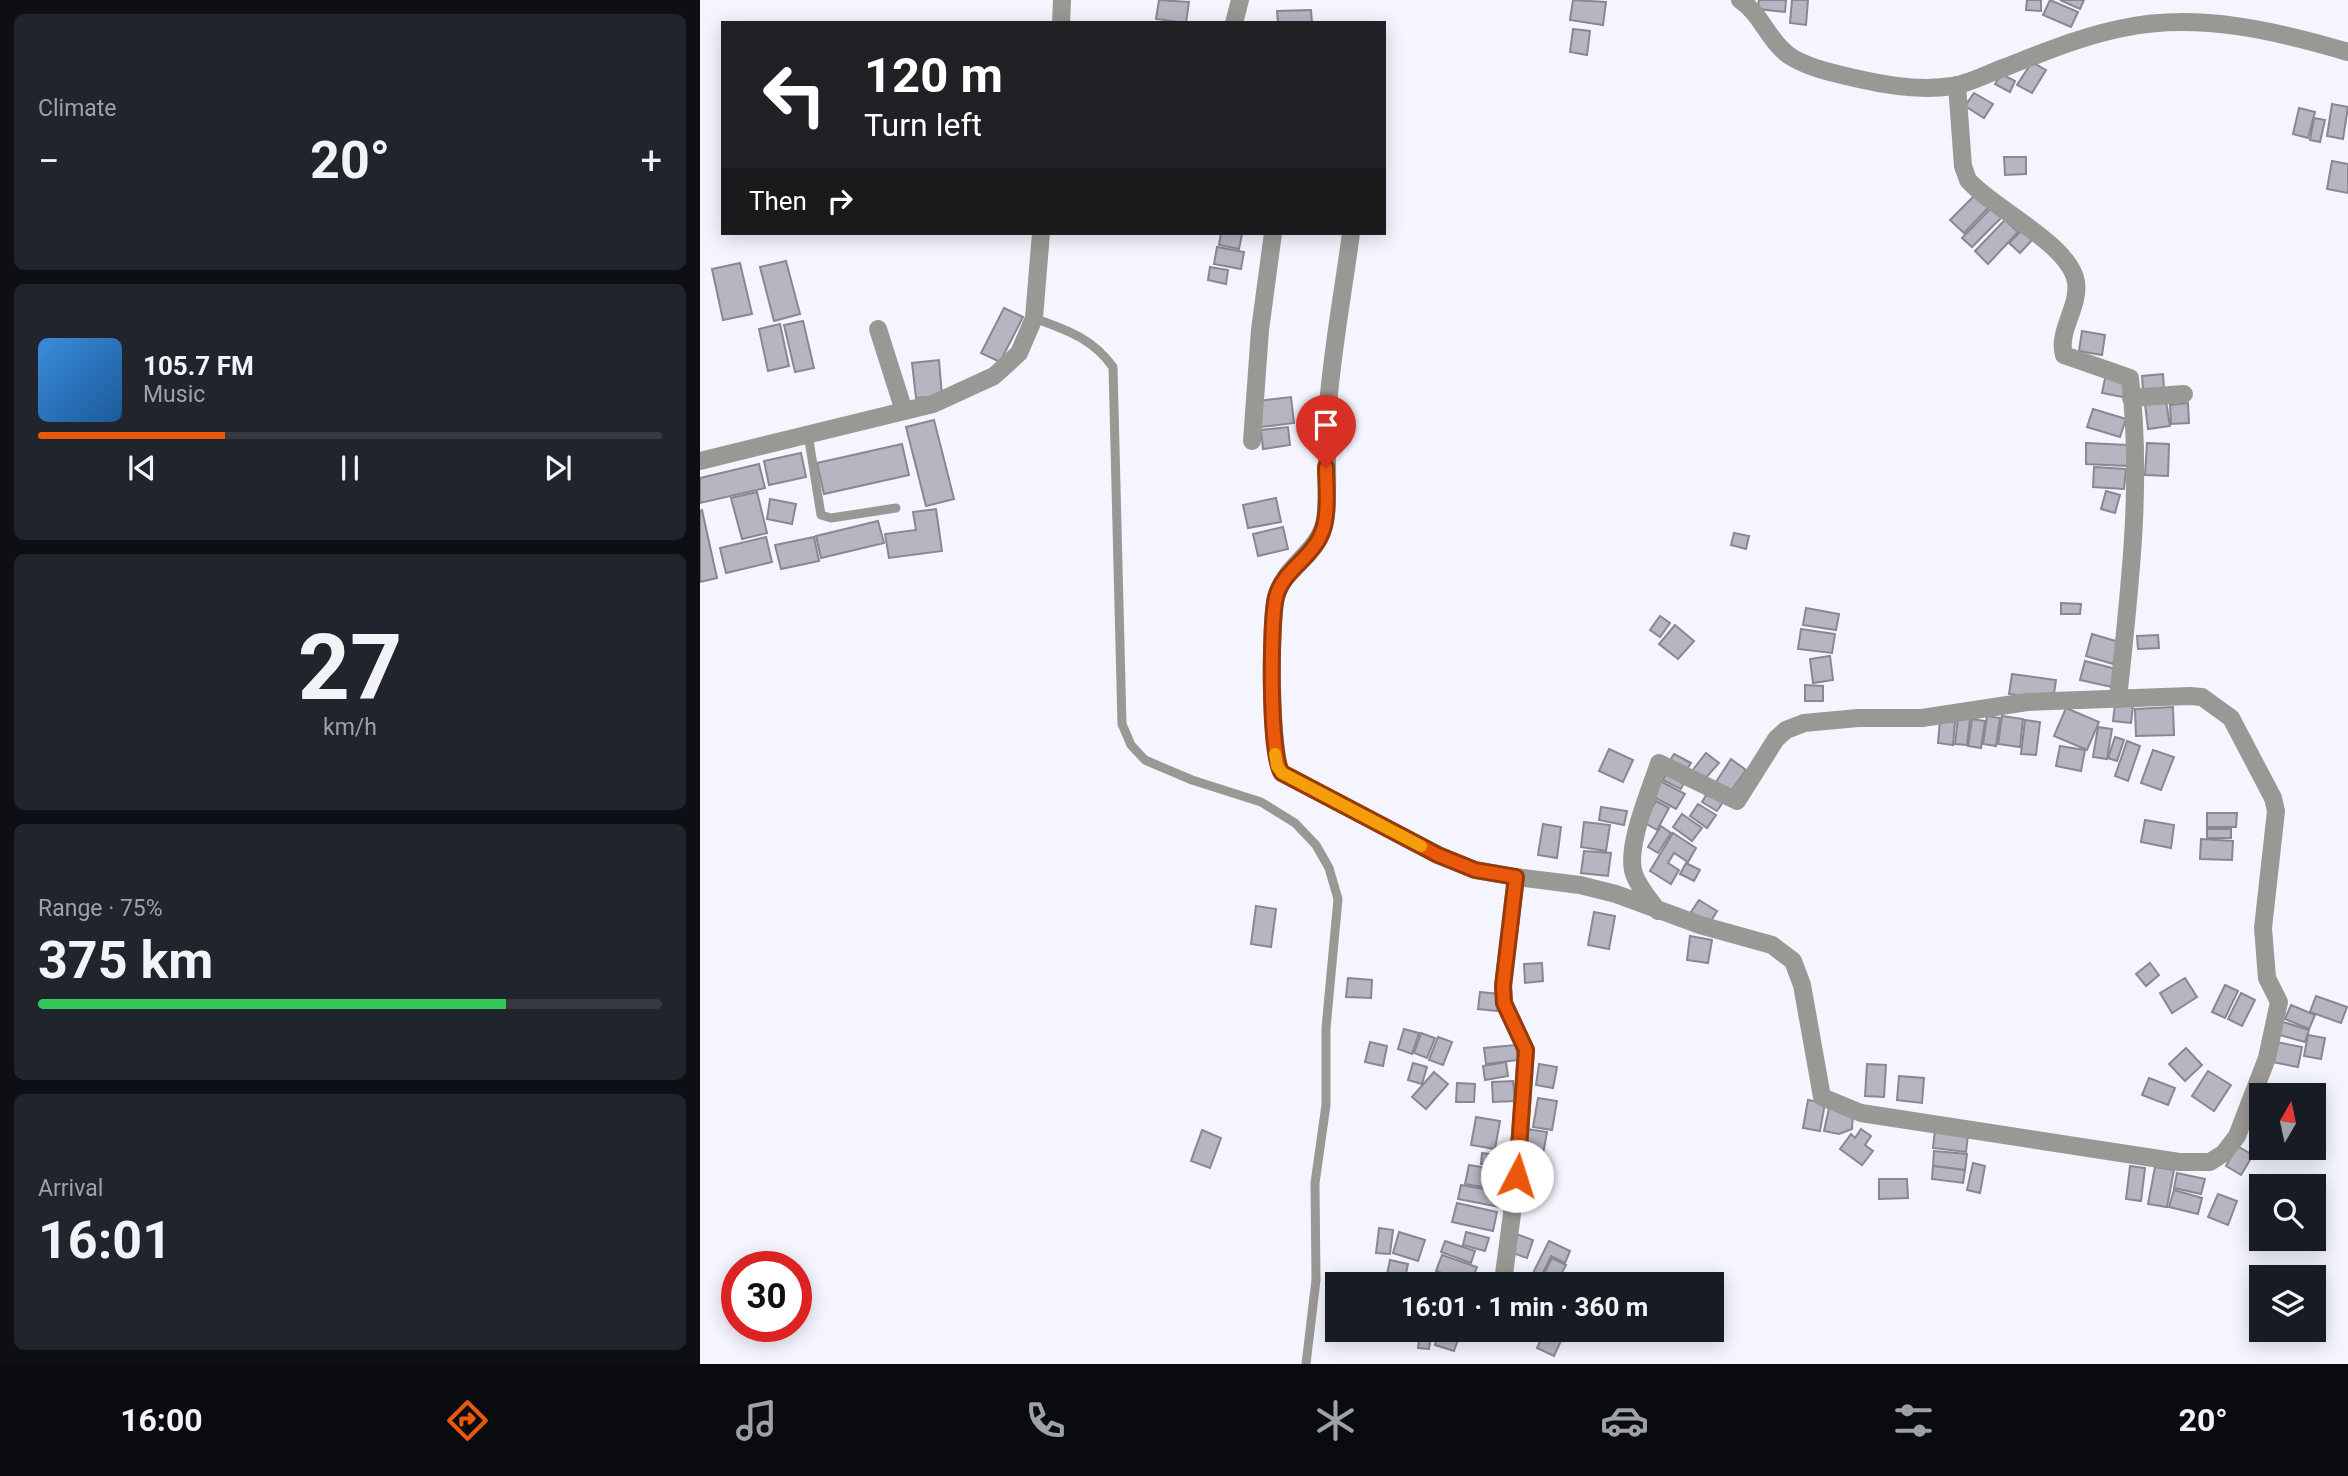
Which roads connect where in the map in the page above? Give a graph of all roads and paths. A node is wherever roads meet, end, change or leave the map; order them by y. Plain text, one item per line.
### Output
1 (1062, 0) edge
2 (1240, 0) edge
3 (1740, 0) edge
4 (1061, 21) edge
5 (1235, 21) edge
6 (2348, 52) edge
7 (1956, 85) junction
8 (1041, 235) edge
9 (1273, 235) edge
10 (1351, 235) edge
11 (1034, 318) junction
12 (878, 329) dead end
13 (2184, 394) dead end
14 (2131, 398) junction
15 (904, 411) junction
16 (808, 434) junction
17 (1252, 440) dead end
18 (700, 461) edge
19 (895, 508) dead end
20 (2118, 699) junction
21 (1516, 877) junction
22 (1658, 911) junction
23 (1504, 1272) edge
24 (1306, 1364) edge

1 - 4 street
2 - 5 street
3 - 7 street
6 - 7 street
7 - 14 street
8 - 11 street
9 - 17 street
10 - 21 street
11 - 15 street
11 - 24 lane
12 - 15 street
13 - 14 street
14 - 20 street
15 - 16 street
16 - 18 street
16 - 19 lane
20 - 22 street
20 - 22 street
21 - 22 street
21 - 23 street

